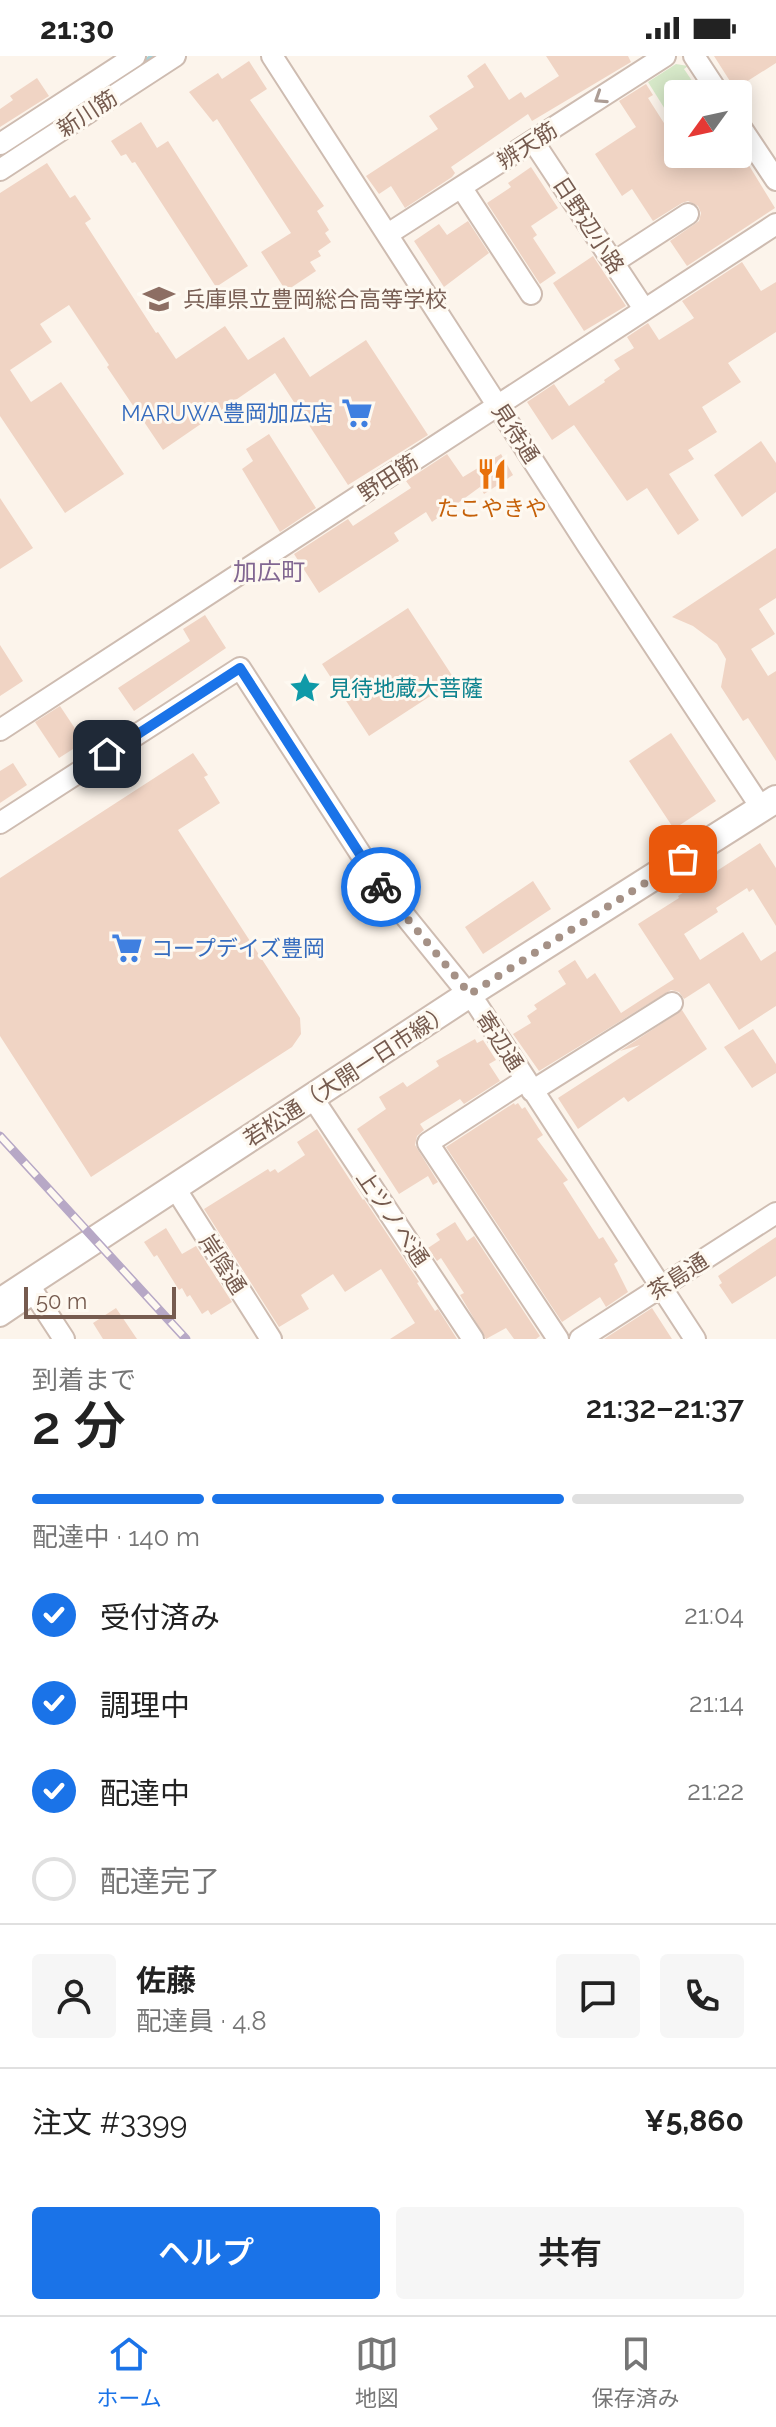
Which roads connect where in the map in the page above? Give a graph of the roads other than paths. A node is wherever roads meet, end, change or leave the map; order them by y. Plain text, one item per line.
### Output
1 (135, 56) edge
2 (175, 56) edge
3 (272, 56) edge
4 (665, 56) edge
5 (694, 56) edge
6 (710, 80) edge
7 (533, 141) junction
8 (0, 144) edge
9 (752, 144) edge
10 (0, 170) edge
11 (776, 180) edge
12 (461, 187) junction
13 (688, 214) dead end
14 (776, 224) edge
15 (388, 234) junction
16 (614, 262) junction
17 (531, 294) dead end
18 (644, 309) junction
19 (497, 405) junction
20 (0, 730) edge
21 (770, 807) edge
22 (0, 823) edge
23 (470, 994) junction
24 (672, 1003) dead end
25 (529, 1086) junction
26 (312, 1097) junction
27 (175, 1188) junction
28 (776, 1213) edge
29 (661, 1287) junction
30 (0, 1302) edge
31 (0, 1316) edge
32 (64, 1339) edge
33 (271, 1339) edge
34 (473, 1339) edge
35 (558, 1339) edge
36 (580, 1339) edge
37 (695, 1339) edge

1 - 8 street, 新川筋
2 - 10 street, 新川筋
3 - 15 street, 見待通
4 -> 7 street, 辨天筋
5 - 6 street
7 - 12 street, 辨天筋
7 - 16 street, 日野辺小路
9 - 11 street
12 - 15 street, 辨天筋
12 - 17 street
13 - 16 street
14 - 18 street, 野田筋
15 - 19 street, 見待通
16 - 18 street, 日野辺小路
18 - 19 street, 野田筋
19 - 20 street, 野田筋
19 - 21 street, 見待通
21 - 23 street, 若松通（大開一日市線）
22 - 23 street, 寄辺通
23 - 25 street, 寄辺通
23 - 26 street, 若松通（大開一日市線）
24 - 25 street
25 - 29 street, 寄辺通
25 - 35 street
26 - 27 street, 若松通（大開一日市線）
26 - 34 street, 上ツノベ通
27 - 30 street, 若松通（大開一日市線）
27 - 33 street, 岸陰通
28 - 29 street, 茶島通
29 - 36 street, 茶島通
29 - 37 street, 寄辺通
31 - 32 street

